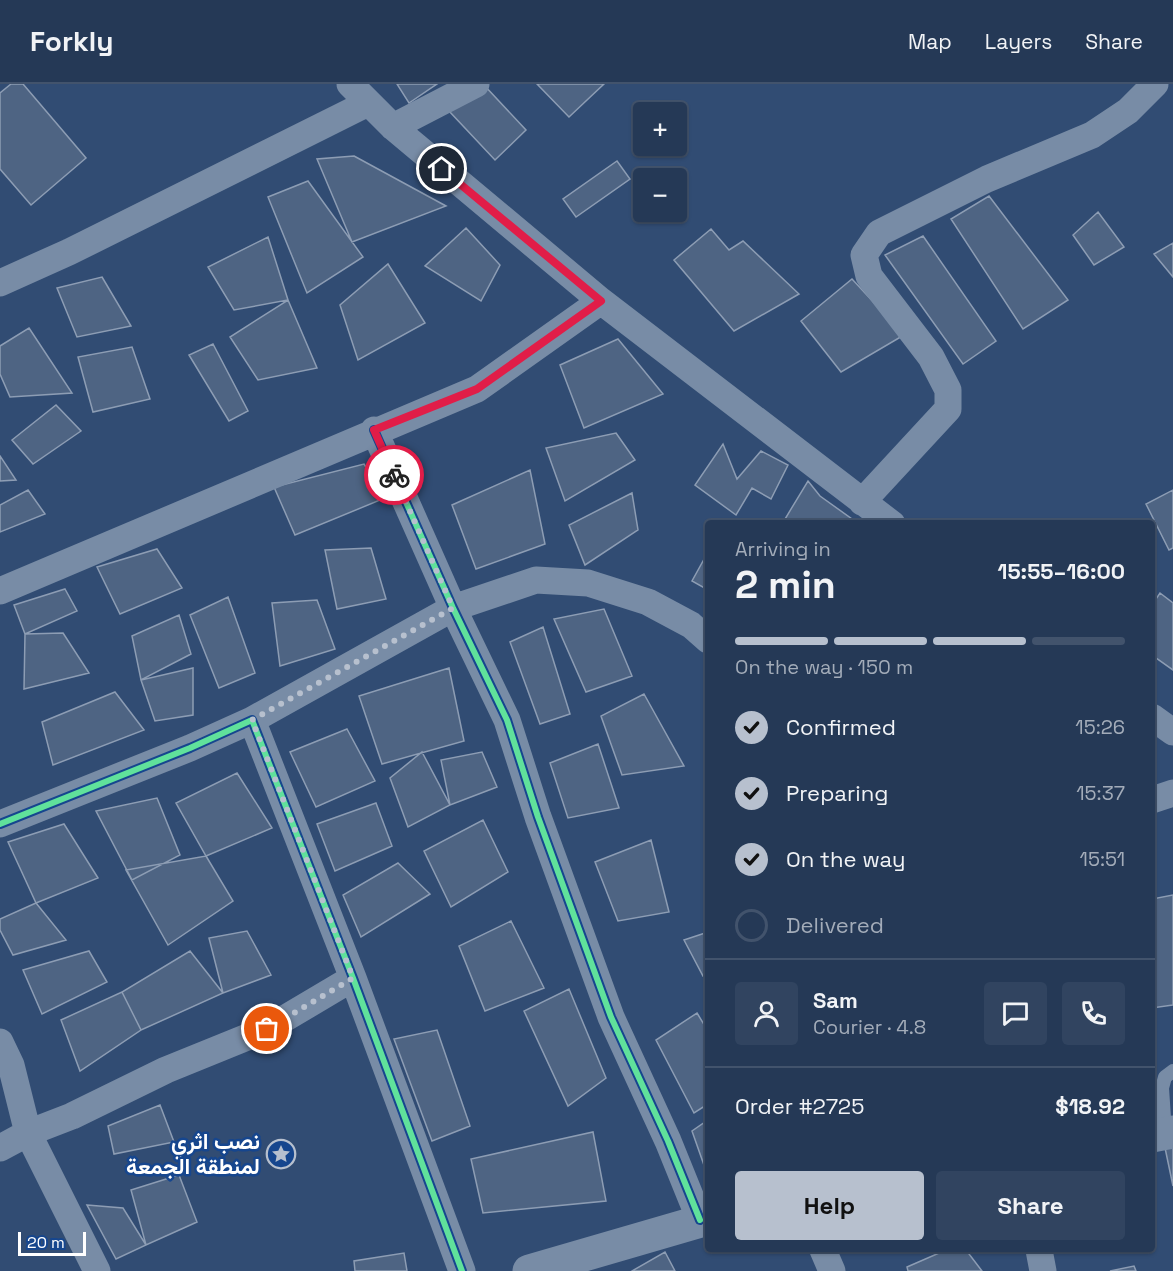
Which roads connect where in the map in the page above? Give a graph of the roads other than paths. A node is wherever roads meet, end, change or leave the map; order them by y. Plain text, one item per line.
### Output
1 (476, 84) edge
2 (1155, 84) edge
3 (359, 94) edge
4 (393, 128) junction
5 (0, 284) edge
6 (601, 301) junction
7 (374, 430) junction
8 (862, 502) junction
9 (887, 520) edge
10 (0, 591) edge
11 (453, 608) junction
12 (705, 637) edge
13 (1155, 719) edge
14 (252, 720) junction
15 (1173, 732) edge
16 (1173, 793) edge
17 (1155, 799) edge
18 (0, 824) edge
19 (353, 978) junction
20 (0, 1042) edge
21 (1173, 1071) edge
22 (28, 1133) junction
23 (1163, 1134) edge
24 (0, 1148) edge
25 (704, 1220) edge
26 (824, 1252) edge
27 (1039, 1252) edge
28 (97, 1271) edge
29 (462, 1271) edge
30 (529, 1271) edge
31 (832, 1271) edge
32 (1043, 1271) edge

1 - 4 street
2 - 8 street
3 - 4 street
3 - 5 street
4 - 6 street
6 - 7 street
6 - 8 street
7 - 10 street
7 - 11 street
8 - 9 street
11 - 12 street
11 - 14 street
11 - 25 street
13 - 15 street
14 - 18 street
14 - 19 street
16 - 17 street
19 - 22 street
19 - 29 street
20 - 22 street
21 - 23 lane
22 - 24 street
22 - 28 street
25 - 30 street
26 - 31 street
27 - 32 street

